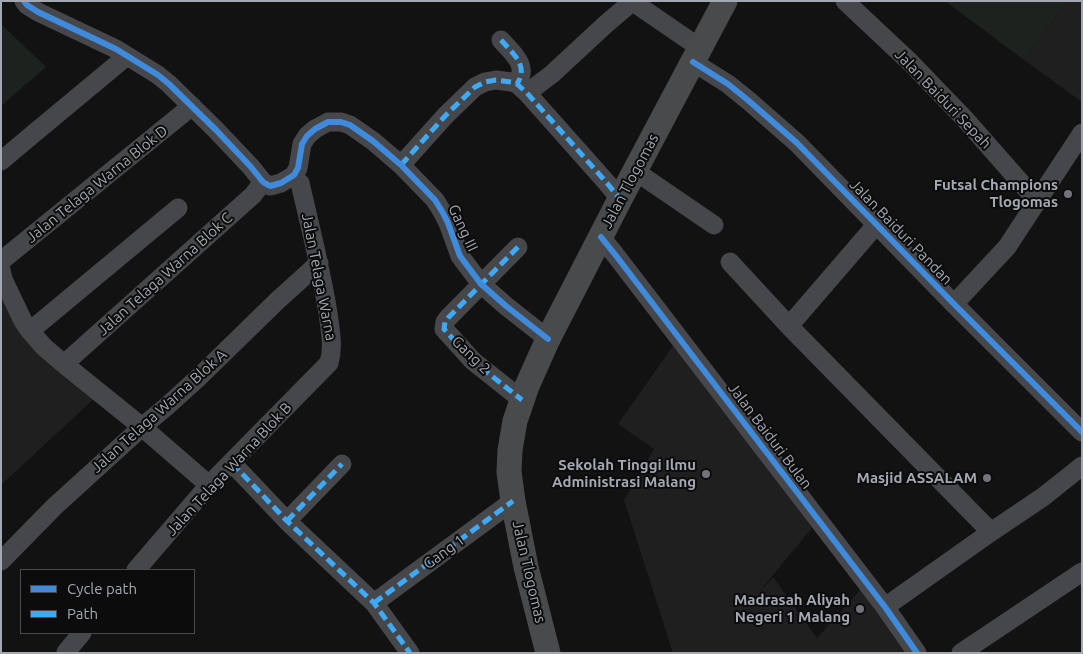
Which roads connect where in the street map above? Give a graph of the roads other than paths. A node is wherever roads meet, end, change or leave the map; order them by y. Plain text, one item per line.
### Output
1 (24, 1) edge
2 (633, 1) edge
3 (725, 1) edge
4 (846, 1) edge
5 (502, 40) dead end
6 (697, 55) junction
7 (128, 56) junction
8 (522, 89) junction
9 (192, 106) junction
10 (1082, 133) edge
11 (1, 161) edge
12 (401, 165) junction
13 (635, 171) junction
14 (299, 176) junction
15 (267, 184) junction
16 (620, 199) junction
17 (1037, 201) junction
18 (178, 208) dead end
19 (714, 225) dead end
20 (876, 225) junction
21 (601, 237) junction
22 (518, 247) dead end
23 (1, 261) edge
24 (730, 262) dead end
25 (319, 264) junction
26 (1, 270) edge
27 (481, 284) junction
28 (954, 304) junction
29 (789, 326) junction
30 (30, 331) junction
31 (548, 339) junction
32 (64, 364) junction
33 (324, 369) joint
34 (522, 400) junction
35 (142, 427) junction
36 (1082, 432) edge
37 (232, 463) junction
38 (342, 464) dead end
39 (1082, 466) edge
40 (209, 485) junction
41 (513, 501) junction
42 (287, 521) junction
43 (991, 532) junction
44 (1, 561) edge
45 (137, 569) edge
46 (1082, 572) edge
47 (374, 603) junction
48 (885, 607) junction
49 (81, 634) edge
50 (984, 647) edge
51 (66, 652) edge
52 (410, 653) edge
53 (548, 653) edge
54 (917, 653) edge
55 (961, 653) edge

1 - 7 street
2 - 6 street, Jalan Baiduri Pandan
2 - 8 street
3 - 6 main road, Jalan Tlogomas
4 - 17 street, Jalan Baiduri Sepah
5 - 8 street
6 - 13 main road, Jalan Tlogomas
6 - 20 street, Jalan Baiduri Pandan
7 - 9 street
7 - 11 street
8 - 12 street
8 - 16 street
9 - 15 street
9 - 23 street, Jalan Telaga Warna Blok D
10 - 17 street
12 - 14 street, Gang III
12 - 27 street, Gang III
13 - 16 main road, Jalan Tlogomas
13 - 19 street
14 - 15 street
14 - 25 street, Jalan Telaga Warna
15 - 32 street, Jalan Telaga Warna Blok C
16 - 21 main road, Jalan Tlogomas
17 - 28 street
18 - 30 street
20 - 28 street, Jalan Baiduri Pandan
20 - 29 street
21 - 31 main road, Jalan Tlogomas
21 - 48 street, Jalan Baiduri Bulan
22 - 27 street
24 - 29 street
25 - 33 street, Jalan Telaga Warna
25 - 35 street, Jalan Telaga Warna Blok A
26 - 30 street
27 - 31 street, Gang III
27 - 34 street, Gang 2
28 - 36 street, Jalan Baiduri Pandan
29 - 43 street
30 - 32 street
31 - 34 main road, Jalan Tlogomas
32 - 35 street
33 - 37 street, Jalan Telaga Warna Blok B
34 - 41 main road, Jalan Tlogomas
35 - 40 street
35 - 44 street, Jalan Telaga Warna Blok A
37 - 40 street, Jalan Telaga Warna Blok B
37 - 42 street
38 - 42 street
39 - 43 street
40 - 45 street, Jalan Telaga Warna Blok B
41 - 47 street, Gang 1
41 - 53 main road, Jalan Tlogomas
42 - 47 street
43 - 48 street
46 - 50 street
47 - 52 street
48 - 54 street, Jalan Baiduri Bulan
49 - 51 street
50 - 55 street

